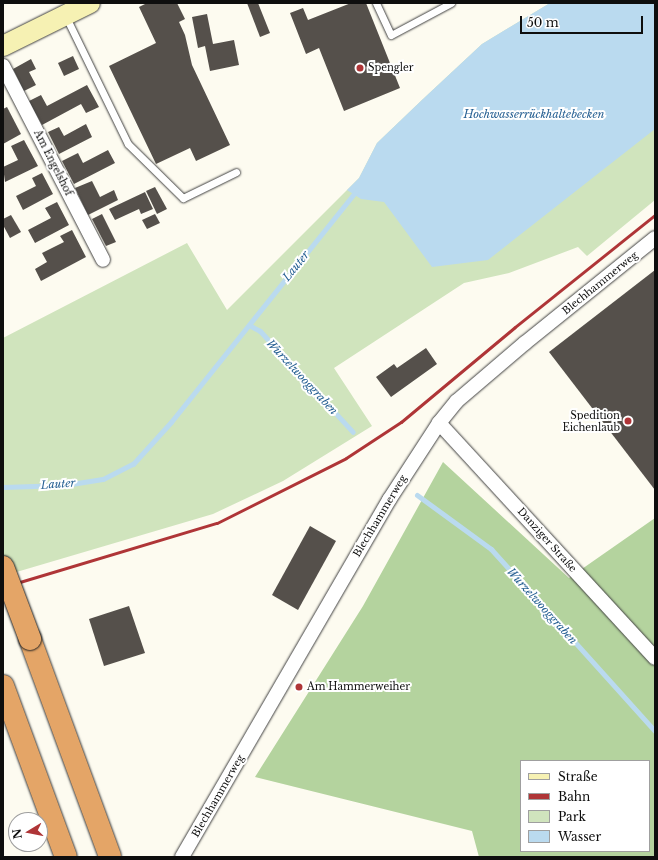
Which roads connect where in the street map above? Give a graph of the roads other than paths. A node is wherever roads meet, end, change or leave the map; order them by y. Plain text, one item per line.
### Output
1 (90, 3) edge
2 (376, 3) edge
3 (451, 3) edge
4 (65, 15) junction
5 (3, 46) edge
6 (3, 66) edge
7 (236, 172) dead end
8 (655, 238) edge
9 (103, 260) dead end
10 (439, 422) junction
11 (3, 567) edge
12 (655, 658) edge
13 (3, 686) edge
14 (66, 857) edge
15 (110, 857) edge
16 (182, 857) edge

1 - 4 main road
2 - 3 lane
4 - 5 main road
4 - 7 lane
6 - 9 street, Am Engelshof
8 - 10 street, Blechhammerweg
10 - 12 street, Danziger Straße
10 - 16 street, Blechhammerweg
11 - 15 highway, bridge
13 - 14 highway

